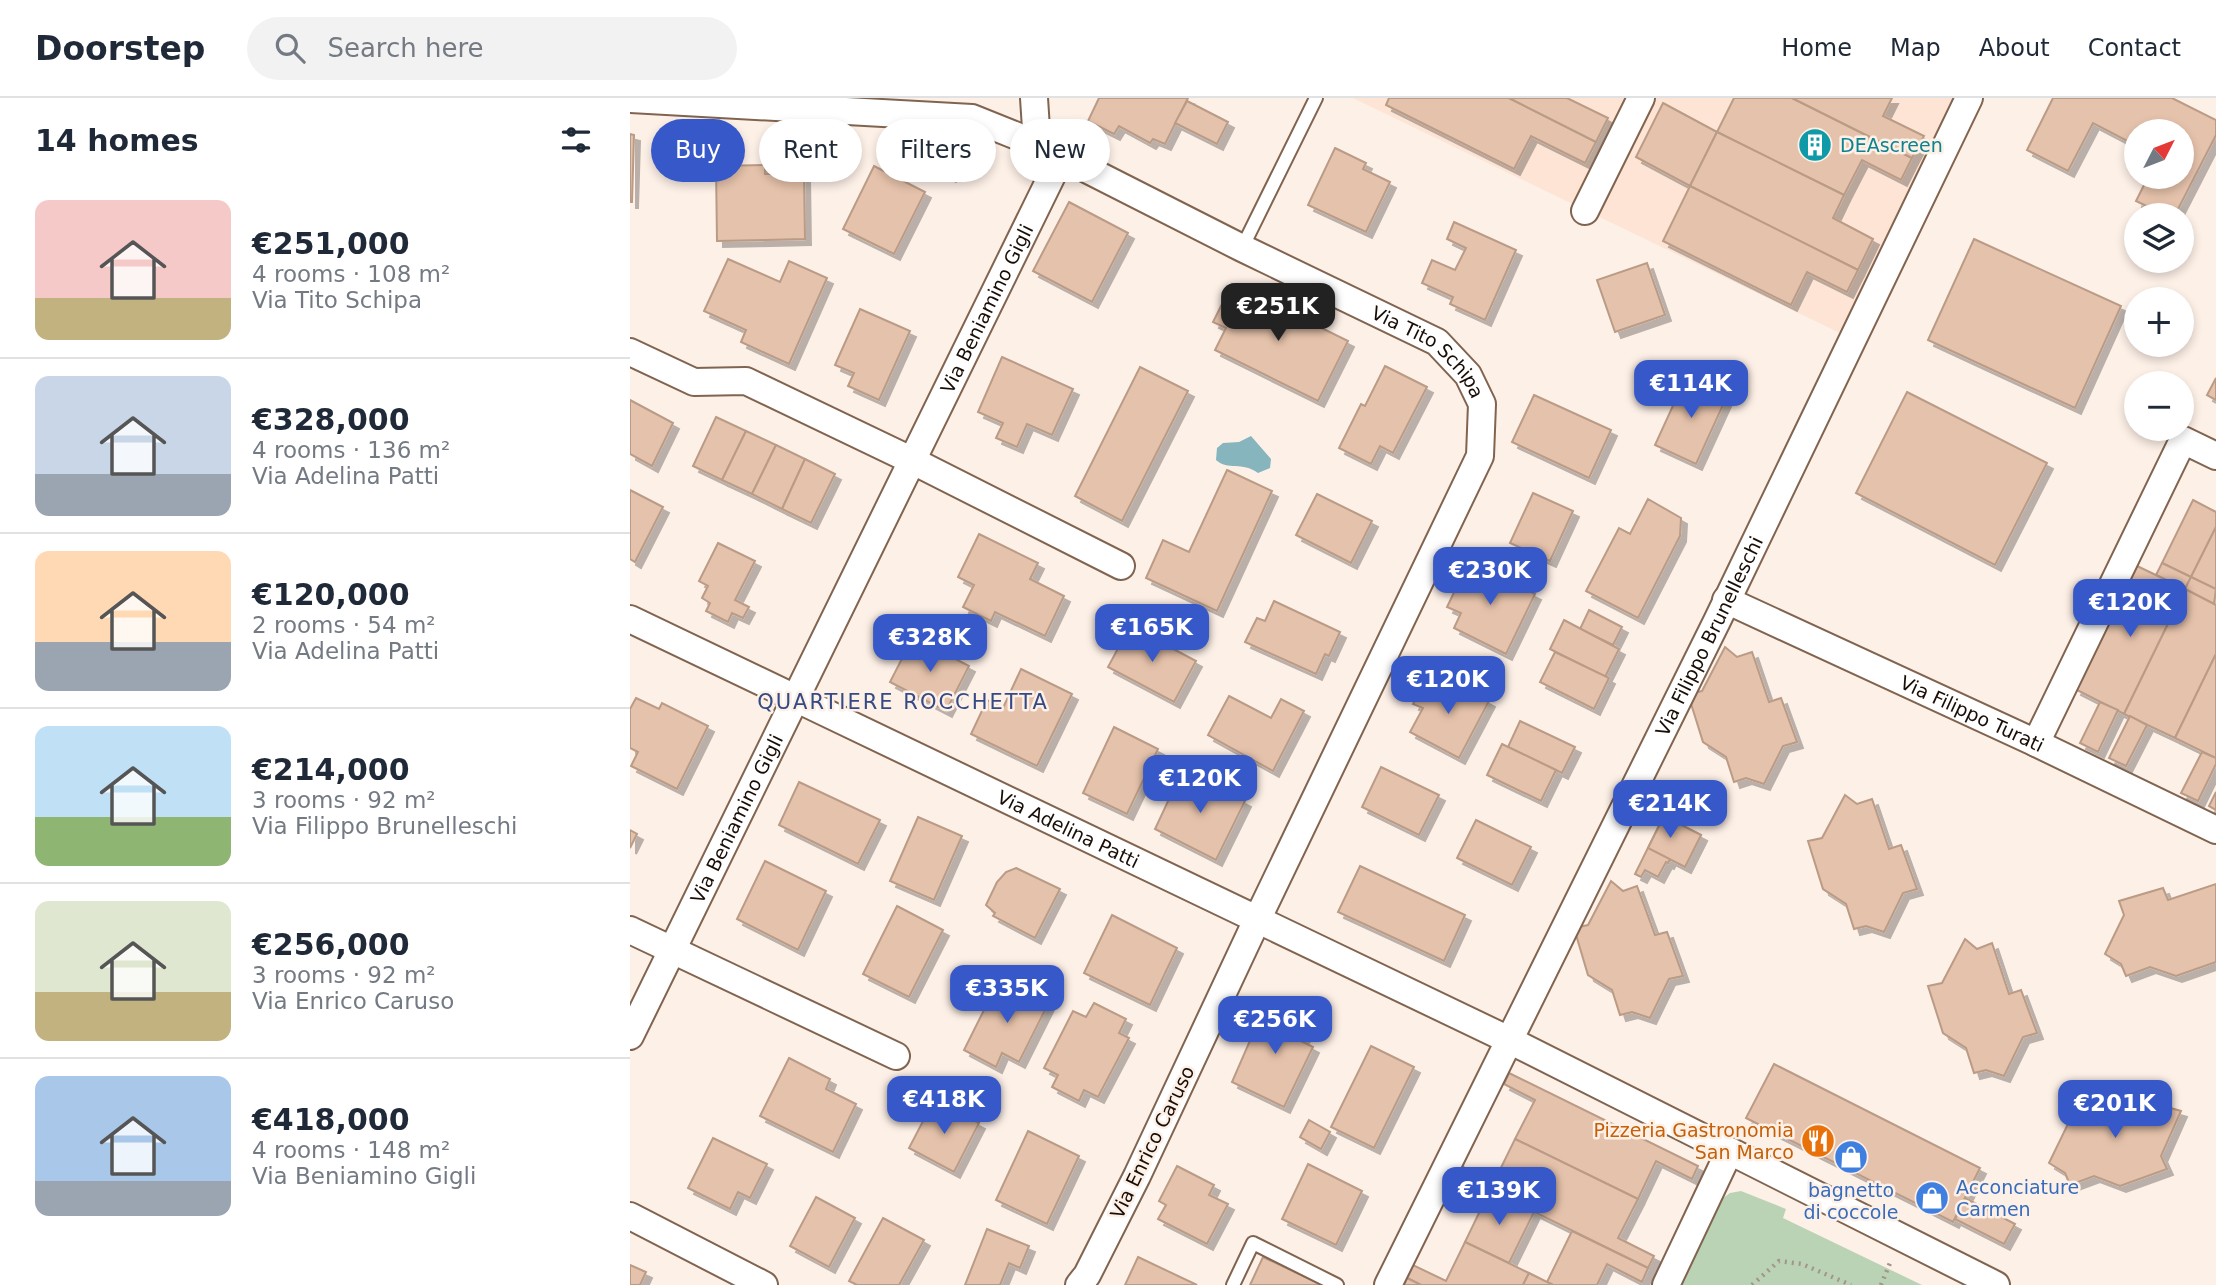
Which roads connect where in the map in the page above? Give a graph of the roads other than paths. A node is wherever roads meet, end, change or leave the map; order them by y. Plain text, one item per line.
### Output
1 (1034, 98) edge
2 (1316, 98) edge
3 (1641, 98) edge
4 (1969, 98) edge
5 (630, 99) edge
6 (1035, 119) edge
7 (1010, 133) edge
8 (1049, 182) edge
9 (1110, 182) edge
10 (1585, 211) dead end
11 (1242, 248) junction
12 (630, 352) edge
13 (2216, 456) edge
14 (913, 461) junction
15 (1121, 566) dead end
16 (1726, 600) junction
17 (630, 619) edge
18 (796, 698) junction
19 (2036, 743) junction
20 (2216, 830) edge
21 (1257, 920) junction
22 (630, 930) edge
23 (672, 950) junction
24 (630, 1036) edge
25 (1509, 1040) junction
26 (896, 1056) dead end
27 (1729, 1152) junction
28 (630, 1216) edge
29 (764, 1285) edge
30 (1079, 1285) edge
31 (1233, 1285) edge
32 (1337, 1285) edge
33 (1388, 1285) edge
34 (1666, 1285) edge
35 (1996, 1285) edge

1 - 6 street
2 - 11 lane
3 - 10 street
4 - 16 street, Via Filippo Brunelleschi
5 - 7 street, Via Tito Schipa
8 - 14 street, Via Beniamino Gigli
9 - 11 street, Via Tito Schipa
11 - 21 street, Via Tito Schipa
12 - 14 street
13 - 19 street
14 - 15 street
14 - 18 street, Via Beniamino Gigli
16 - 19 street, Via Filippo Turati
16 - 25 street, Via Filippo Brunelleschi
17 - 18 street, Via Adelina Patti
18 - 21 street, Via Adelina Patti
18 - 23 street, Via Beniamino Gigli
19 - 20 street, Via Filippo Turati
21 - 25 street, Via Adelina Patti
21 - 30 street, Via Enrico Caruso
22 - 23 street
23 - 24 street, Via Beniamino Gigli
23 - 26 street
25 - 27 street, Via Adelina Patti
25 - 33 street, Via Filippo Brunelleschi
27 - 34 street
27 - 35 street, Via Adelina Patti
28 - 29 street
31 - 32 lane

